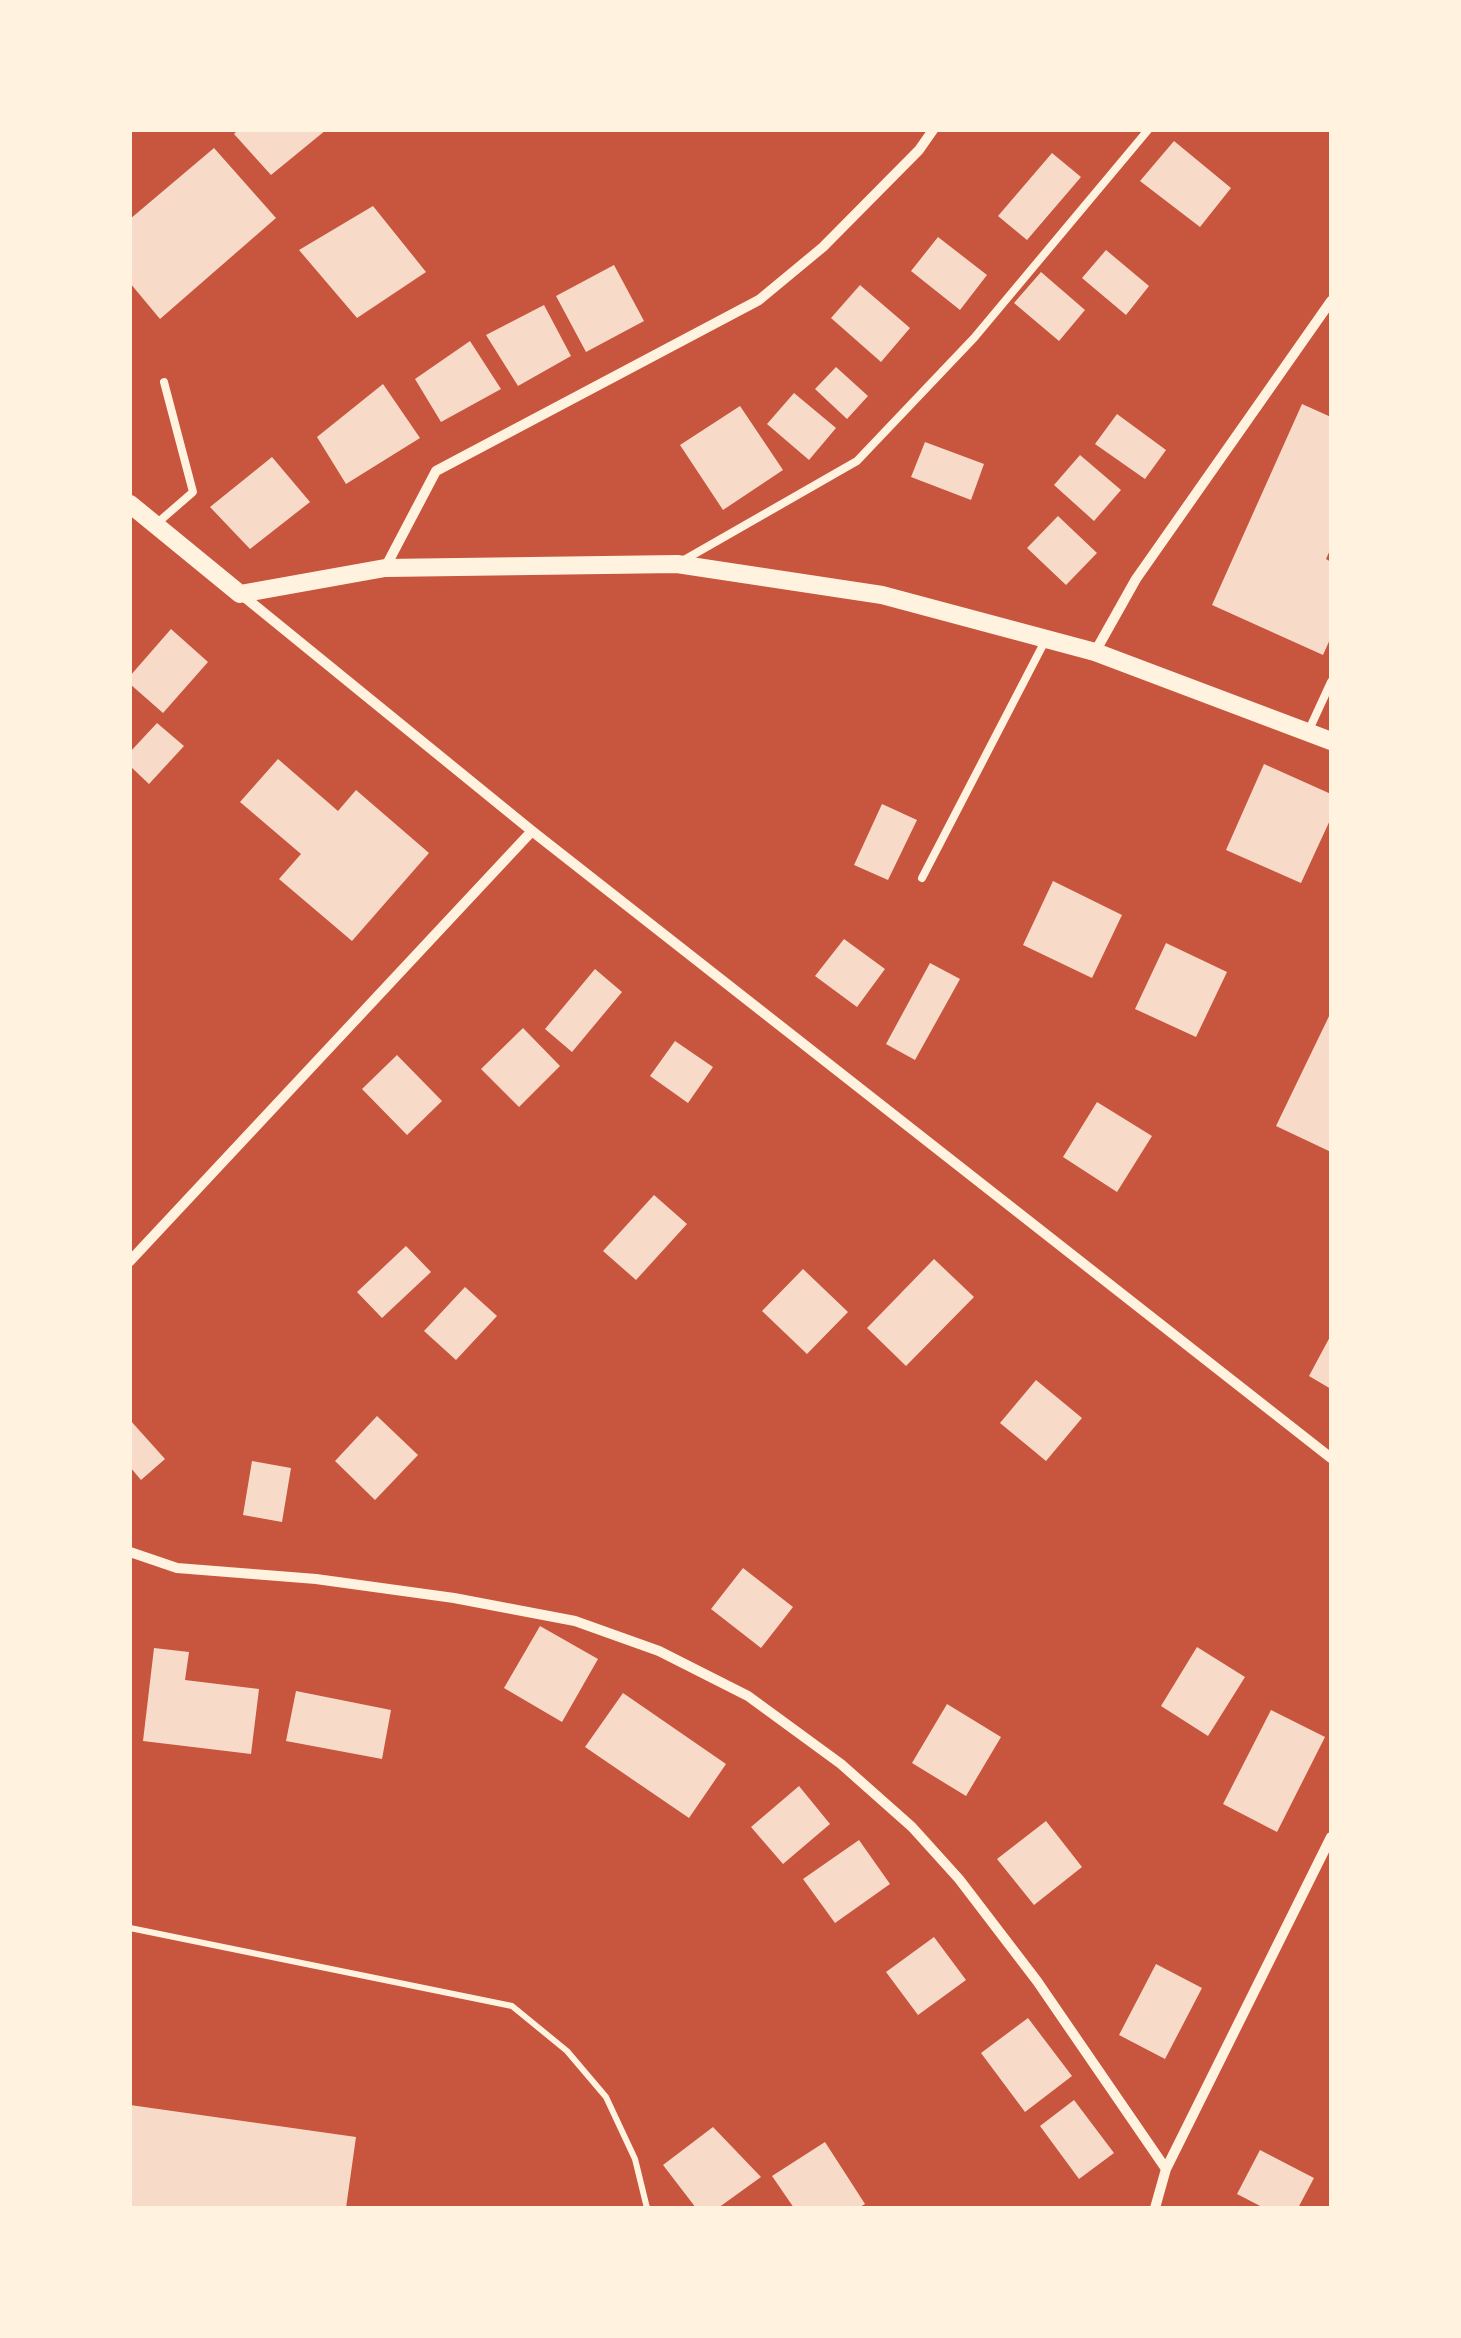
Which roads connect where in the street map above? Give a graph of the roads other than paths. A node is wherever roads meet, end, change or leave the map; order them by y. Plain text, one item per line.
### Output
1 (934, 130) edge
2 (1148, 130) edge
3 (1331, 302) edge
4 (164, 382) dead end
5 (130, 504) edge
6 (155, 525) junction
7 (677, 564) junction
8 (385, 568) junction
9 (240, 594) junction
10 (1046, 639) junction
11 (1095, 652) junction
12 (1331, 682) edge
13 (1308, 732) junction
14 (1331, 741) edge
15 (532, 831) junction
16 (922, 878) dead end
17 (130, 1262) edge
18 (1331, 1458) edge
19 (130, 1552) edge
20 (1331, 1837) edge
21 (1166, 2170) junction
22 (1154, 2208) edge

1 - 8 street
2 - 7 lane
3 - 11 street
4 - 6 lane
5 - 6 street
6 - 9 street
7 - 8 street
7 - 10 street
8 - 9 street
9 - 15 street
10 - 11 street
10 - 16 lane
11 - 13 street
12 - 13 lane
13 - 14 street
15 - 17 street
15 - 18 street
19 - 21 street
20 - 21 street
21 - 22 street

